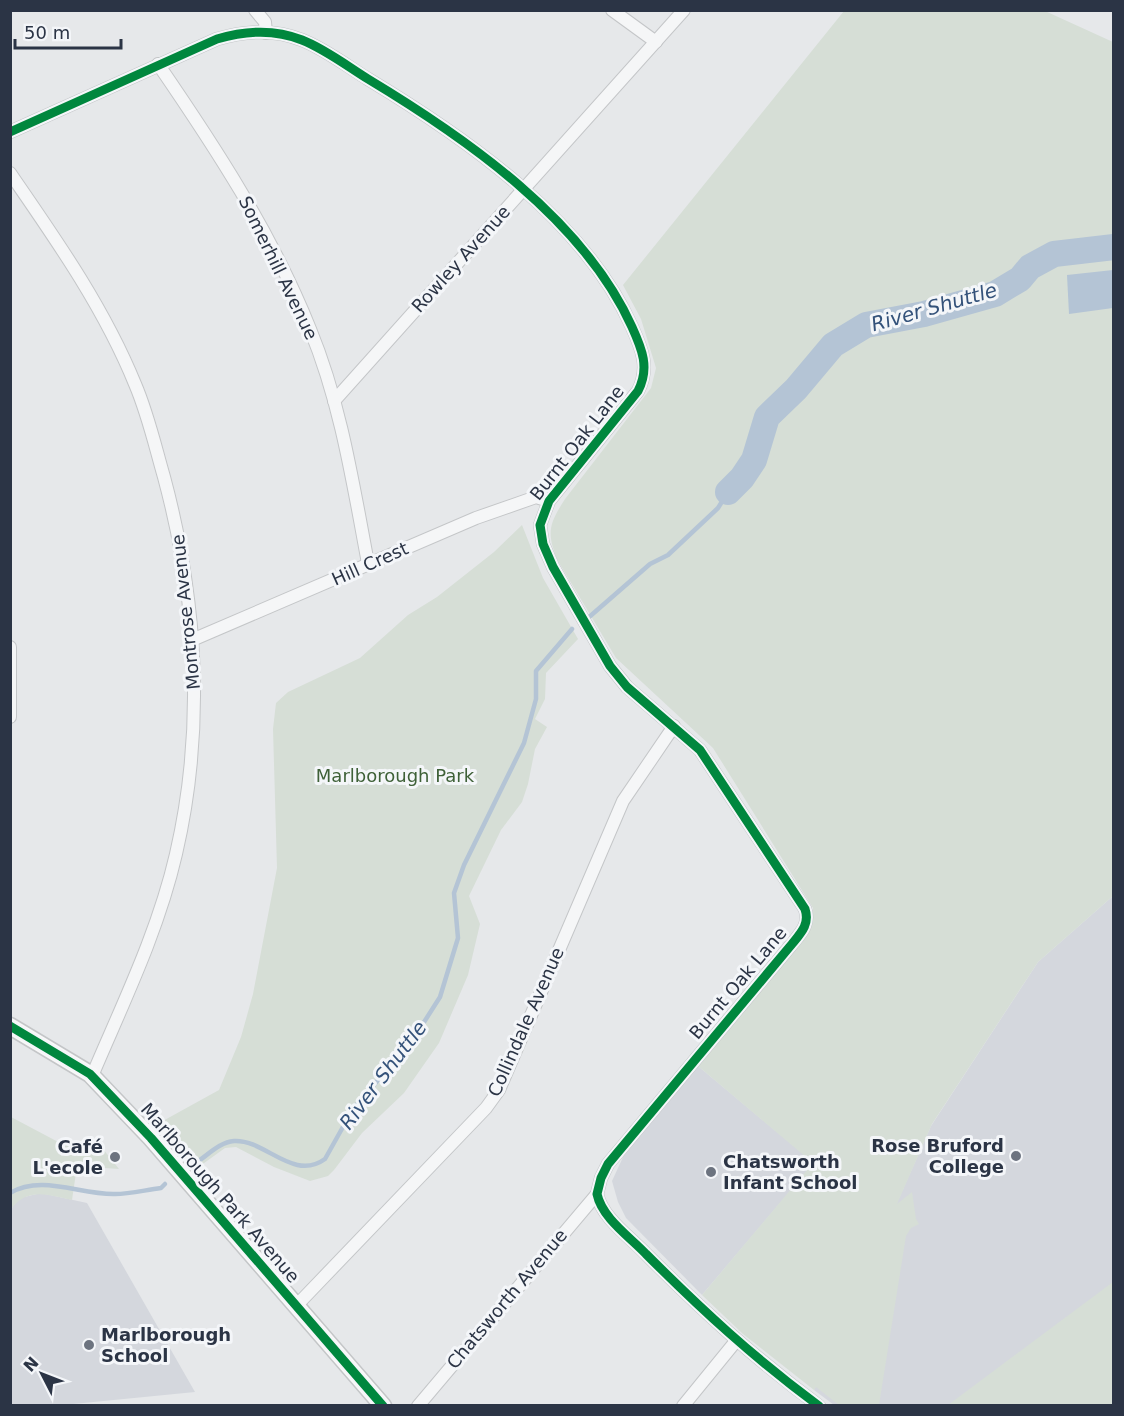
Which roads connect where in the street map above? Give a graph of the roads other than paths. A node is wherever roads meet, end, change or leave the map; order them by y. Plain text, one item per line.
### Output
1 (255, 10) edge
2 (612, 10) edge
3 (684, 10) edge
4 (266, 33) junction
5 (656, 42) junction
6 (158, 63) junction
7 (10, 132) edge
8 (10, 173) edge
9 (524, 190) junction
10 (334, 401) junction
11 (549, 501) junction
12 (368, 563) junction
13 (192, 640) junction
14 (10, 647) edge
15 (10, 717) edge
16 (674, 726) junction
17 (10, 1026) edge
18 (92, 1076) junction
19 (597, 1194) junction
20 (297, 1305) junction
21 (736, 1341) junction
22 (383, 1406) edge
23 (418, 1406) edge
24 (683, 1406) edge
25 (819, 1406) edge

1 - 4 street
2 - 5 street
3 - 5 street, Rowley Avenue
4 - 6 street, Burnt Oak Lane
4 - 9 street, Burnt Oak Lane
5 - 9 street, Rowley Avenue
6 - 7 street, Burnt Oak Lane
6 - 10 street, Somerhill Avenue
8 - 13 street, Montrose Avenue
9 - 10 street, Rowley Avenue
9 - 11 street, Burnt Oak Lane
10 - 12 street, Somerhill Avenue
11 - 12 street, Hill Crest
11 - 16 street, Burnt Oak Lane
12 - 13 street, Hill Crest
13 - 18 street, Montrose Avenue
14 - 15 street
16 - 19 street, Burnt Oak Lane
16 - 20 street, Collindale Avenue
17 - 18 street, Marlborough Park Avenue
18 - 20 street, Marlborough Park Avenue
19 - 21 street
19 - 23 street, Chatsworth Avenue
20 - 22 street, Marlborough Park Avenue
21 - 24 street
21 - 25 street

